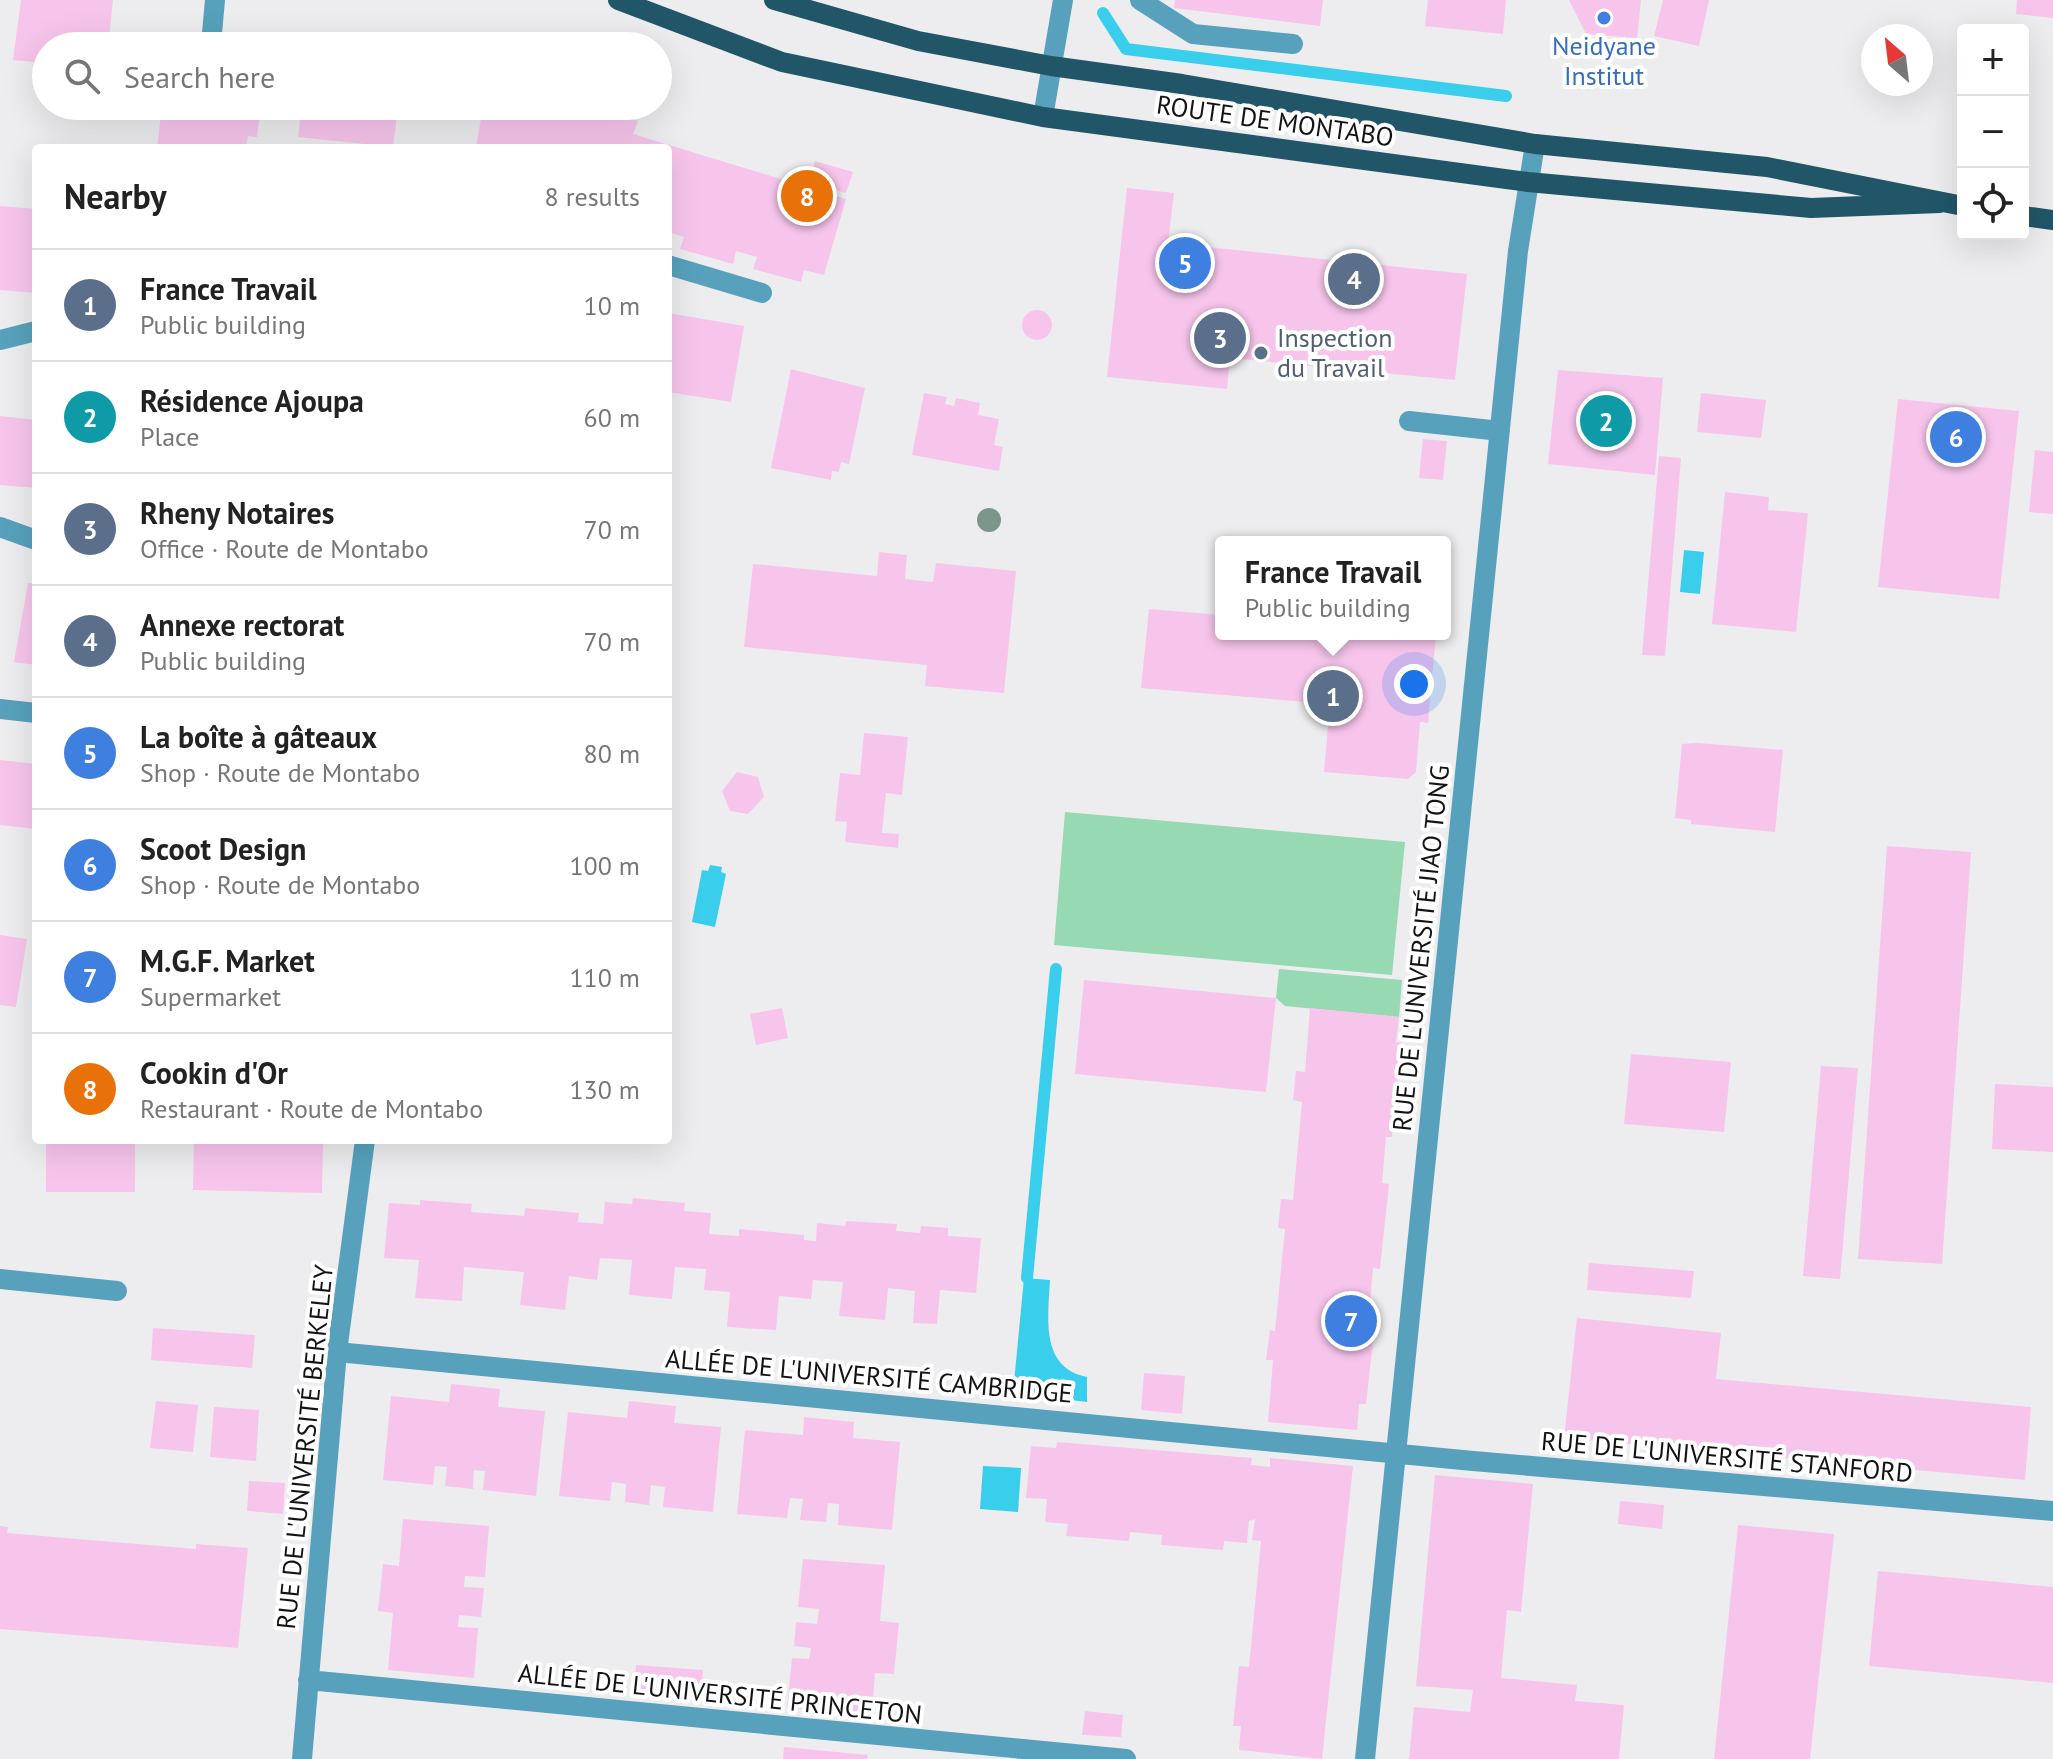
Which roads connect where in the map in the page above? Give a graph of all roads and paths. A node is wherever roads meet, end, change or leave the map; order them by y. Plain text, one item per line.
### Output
1 (215, 0) edge
2 (618, 0) edge
3 (774, 0) edge
4 (1063, 0) edge
5 (1140, 0) edge
6 (212, 32) edge
7 (1293, 44) dead end
8 (1051, 66) junction
9 (1043, 117) junction
10 (1535, 144) junction
11 (1528, 182) junction
12 (1940, 203) junction
13 (1957, 205) edge
14 (2029, 217) edge
15 (2053, 220) edge
16 (672, 266) edge
17 (762, 293) dead end
18 (32, 332) edge
19 (0, 340) edge
20 (1409, 421) dead end
21 (1500, 431) junction
22 (0, 527) edge
23 (32, 539) edge
24 (0, 709) edge
25 (32, 713) edge
26 (364, 1144) edge
27 (0, 1279) edge
28 (117, 1291) dead end
29 (337, 1352) junction
30 (1396, 1453) junction
31 (2053, 1511) edge
32 (308, 1680) junction
33 (302, 1759) edge
34 (1126, 1759) edge
35 (1365, 1759) edge

1 - 6 street
2 - 9 main road, ROUTE DE MONTABO
3 - 8 main road, ROUTE DE MONTABO
4 - 8 street
5 - 7 street
8 - 9 street
8 - 10 main road, ROUTE DE MONTABO
9 - 11 main road, ROUTE DE MONTABO
10 - 11 street, RUE DE L'UNIVERSITÉ JIAO TONG
10 - 12 main road, ROUTE DE MONTABO
11 - 12 main road, ROUTE DE MONTABO
11 - 21 street, RUE DE L'UNIVERSITÉ JIAO TONG
12 - 13 main road, ROUTE DE MONTABO
14 - 15 main road
16 - 17 street
18 - 19 street
20 - 21 street
21 - 30 street, RUE DE L'UNIVERSITÉ JIAO TONG
22 - 23 street
24 - 25 street
26 - 29 street, RUE DE L'UNIVERSITÉ BERKELEY
27 - 28 street
29 - 30 street, ALLÉE DE L'UNIVERSITÉ CAMBRIDGE
29 - 32 street, RUE DE L'UNIVERSITÉ BERKELEY
30 - 31 street, RUE DE L'UNIVERSITÉ STANFORD
30 - 35 street, RUE DE L'UNIVERSITÉ JIAO TONG
32 - 33 street, RUE DE L'UNIVERSITÉ BERKELEY
32 - 34 street, ALLÉE DE L'UNIVERSITÉ PRINCETON

